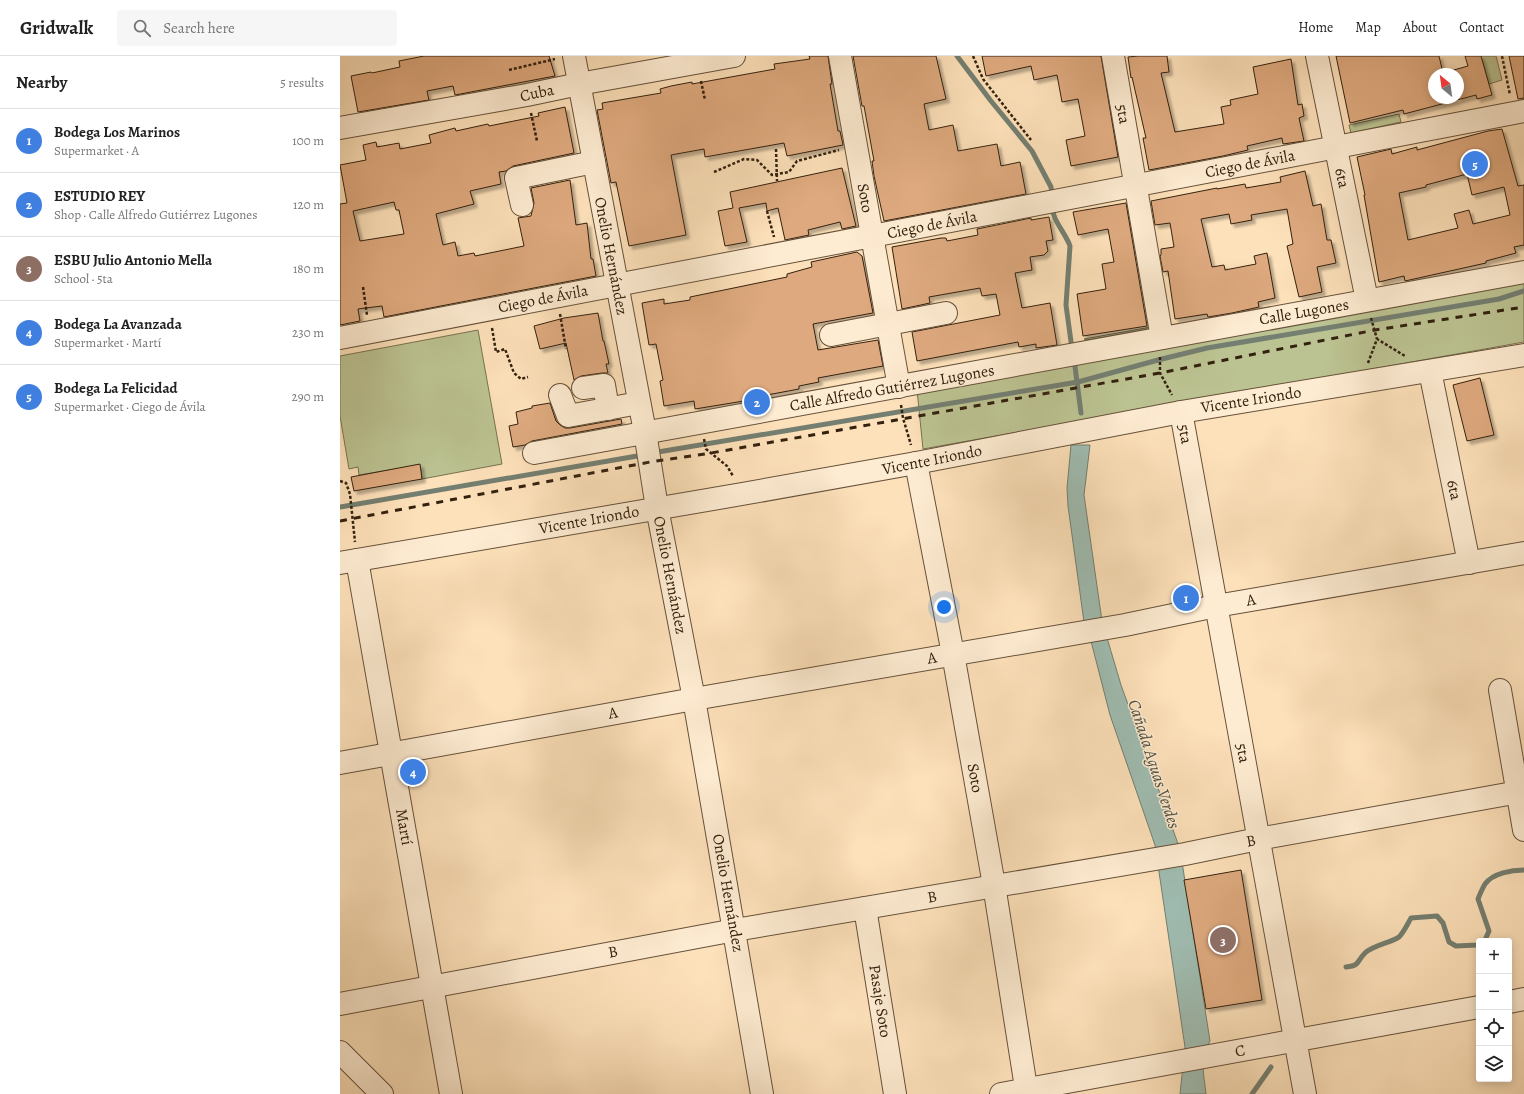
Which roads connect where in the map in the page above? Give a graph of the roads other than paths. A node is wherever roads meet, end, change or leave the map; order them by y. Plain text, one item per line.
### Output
1 (734, 56) edge
2 (840, 56) edge
3 (1113, 56) edge
4 (1317, 56) edge
5 (568, 57) edge
6 (579, 84) junction
7 (1519, 112) edge
8 (340, 128) edge
9 (1335, 147) junction
10 (594, 162) junction
11 (1136, 186) junction
12 (522, 205) dead end
13 (872, 236) junction
14 (1524, 272) edge
15 (617, 285) junction
16 (1367, 300) junction
17 (946, 314) dead end
18 (888, 324) junction
19 (831, 335) dead end
20 (340, 338) edge
21 (1162, 338) junction
22 (1085, 352) joint
23 (1524, 355) edge
24 (1430, 371) junction
25 (583, 388) dead end
26 (560, 395) dead end
27 (900, 395) junction
28 (639, 403) junction
29 (608, 409) junction
30 (1181, 412) junction
31 (647, 444) junction
32 (534, 453) dead end
33 (916, 463) junction
34 (657, 508) junction
35 (1524, 553) edge
36 (349, 561) edge
37 (1469, 563) junction
38 (1216, 606) junction
39 (953, 654) junction
40 (1500, 690) dead end
41 (694, 699) junction
42 (391, 753) junction
43 (340, 763) edge
44 (1521, 791) edge
45 (1524, 830) edge
46 (1258, 839) junction
47 (994, 885) junction
48 (866, 908) junction
49 (735, 930) junction
50 (432, 986) junction
51 (1524, 999) edge
52 (1512, 1001) edge
53 (340, 1004) edge
54 (1476, 1008) edge
55 (1295, 1040) junction
56 (340, 1052) edge
57 (1027, 1092) edge
58 (382, 1094) edge
59 (451, 1094) edge
60 (762, 1094) edge
61 (895, 1094) edge
62 (1000, 1094) edge
63 (1305, 1094) edge

1 - 6 street, Cuba
2 - 13 street, Soto
3 - 11 street, 5ta
4 - 9 street, 6ta
5 - 6 street, Onelio Hernández
6 - 8 street, Cuba
6 - 10 street, Onelio Hernández
7 - 9 street, Ciego de Ávila
9 - 11 street, Ciego de Ávila
9 - 16 street, 6ta
10 - 12 street
10 - 15 street, Onelio Hernández
11 - 13 street, Ciego de Ávila
11 - 21 street, 5ta
13 - 15 street, Ciego de Ávila
13 - 18 street, Soto
14 - 16 street, Calle Lugones
15 - 20 street, Ciego de Ávila
15 - 28 street, Onelio Hernández
16 - 21 street, Calle Lugones
17 - 18 street
18 - 19 street
18 - 27 street, Soto
21 - 22 street, Calle Lugones
22 - 27 street, Calle Alfredo Gutiérrez Lugones
23 - 24 street, Vicente Iriondo
24 - 30 street, Vicente Iriondo
24 - 37 street, 6ta
25 - 29 street
26 - 29 street
27 - 31 street, Calle Alfredo Gutiérrez Lugones
28 - 29 street
28 - 31 street, Onelio Hernández
30 - 33 street, Vicente Iriondo
30 - 38 street, 5ta
31 - 32 street, Calle Alfredo Gutiérrez Lugones
31 - 34 street, Onelio Hernández
33 - 34 street, Vicente Iriondo
33 - 39 street, Soto
34 - 36 street, Vicente Iriondo
34 - 41 street, Onelio Hernández
35 - 37 street, A
36 - 42 street, Martí
37 - 38 street, A
38 - 39 street, A
38 - 46 street, 5ta
39 - 41 street, A
39 - 47 street, Soto
40 - 44 street
41 - 42 street, A
41 - 49 street, Onelio Hernández
42 - 43 street, A
42 - 50 street, Martí
44 - 45 street
44 - 46 street, B
46 - 47 street, B
46 - 55 street, 5ta
47 - 48 street, B
47 - 57 street, Soto
48 - 49 street, B
48 - 61 street, Pasaje Soto
49 - 50 street, B
49 - 60 street, Onelio Hernández
50 - 53 street, B
50 - 59 street, Martí
51 - 52 street
54 - 55 street, C
55 - 57 street, C
55 - 63 street, 5ta
56 - 58 street
57 - 62 street, C

